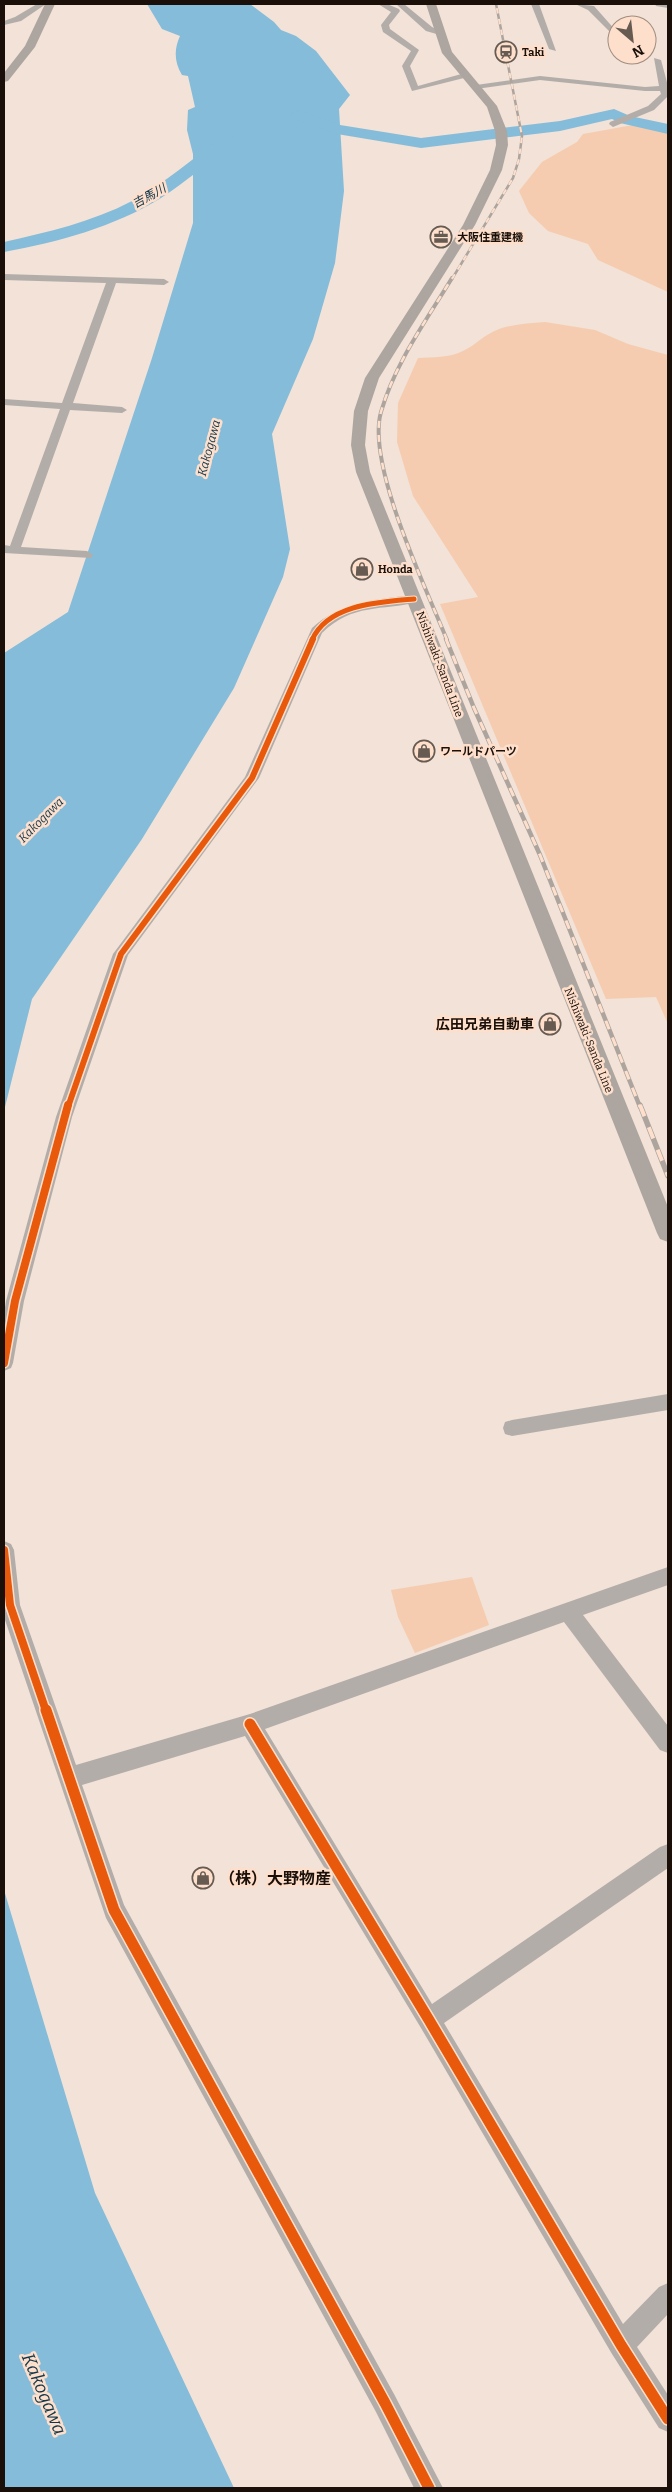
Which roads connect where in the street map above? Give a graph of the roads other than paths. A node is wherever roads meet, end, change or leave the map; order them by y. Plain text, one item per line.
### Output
1 (42, 4) edge
2 (50, 4) edge
3 (382, 4) edge
4 (400, 4) edge
5 (431, 4) edge
6 (535, 4) edge
7 (579, 4) edge
8 (659, 4) edge
9 (668, 6) edge
10 (4, 23) edge
11 (607, 26) edge
12 (440, 33) junction
13 (553, 50) dead end
14 (657, 60) joint
15 (668, 66) edge
16 (465, 75) junction
17 (4, 78) edge
18 (476, 87) junction
19 (667, 89) edge
20 (613, 124) dead end
21 (4, 277) edge
22 (112, 280) junction
23 (164, 282) dead end
24 (4, 402) edge
25 (67, 406) junction
26 (122, 410) dead end
27 (9, 550) edge
28 (86, 555) dead end
29 (414, 599) junction
30 (668, 1233) edge
31 (4, 1362) edge
32 (668, 1402) edge
33 (512, 1428) dead end
34 (4, 1550) edge
35 (668, 1576) edge
36 (570, 1613) junction
37 (250, 1724) junction
38 (668, 1743) edge
39 (69, 1778) junction
40 (668, 1855) edge
41 (429, 2020) junction
42 (668, 2296) edge
43 (621, 2345) junction
44 (668, 2419) edge
45 (429, 2488) edge

1 - 10 street
2 - 17 main road
3 - 16 street
4 - 12 street
5 - 12 main road, Nishiwaki-Sanda Line
6 - 13 street
7 - 11 street
8 - 9 street
12 - 16 main road, Nishiwaki-Sanda Line
14 - 15 street
14 - 19 street
16 - 18 main road, Nishiwaki-Sanda Line
18 - 19 street
18 - 29 main road, Nishiwaki-Sanda Line
19 - 20 street
21 - 22 street
22 - 23 street
22 - 25 street
24 - 25 street
25 - 26 street
25 - 27 street
27 - 28 street
29 - 30 main road, Nishiwaki-Sanda Line
29 - 31 street
32 - 33 street
34 - 39 street
35 - 36 street
36 - 37 street
36 - 38 street
37 - 39 street
37 - 41 street
39 - 45 street
40 - 41 street
41 - 43 street
42 - 43 street
43 - 44 street

